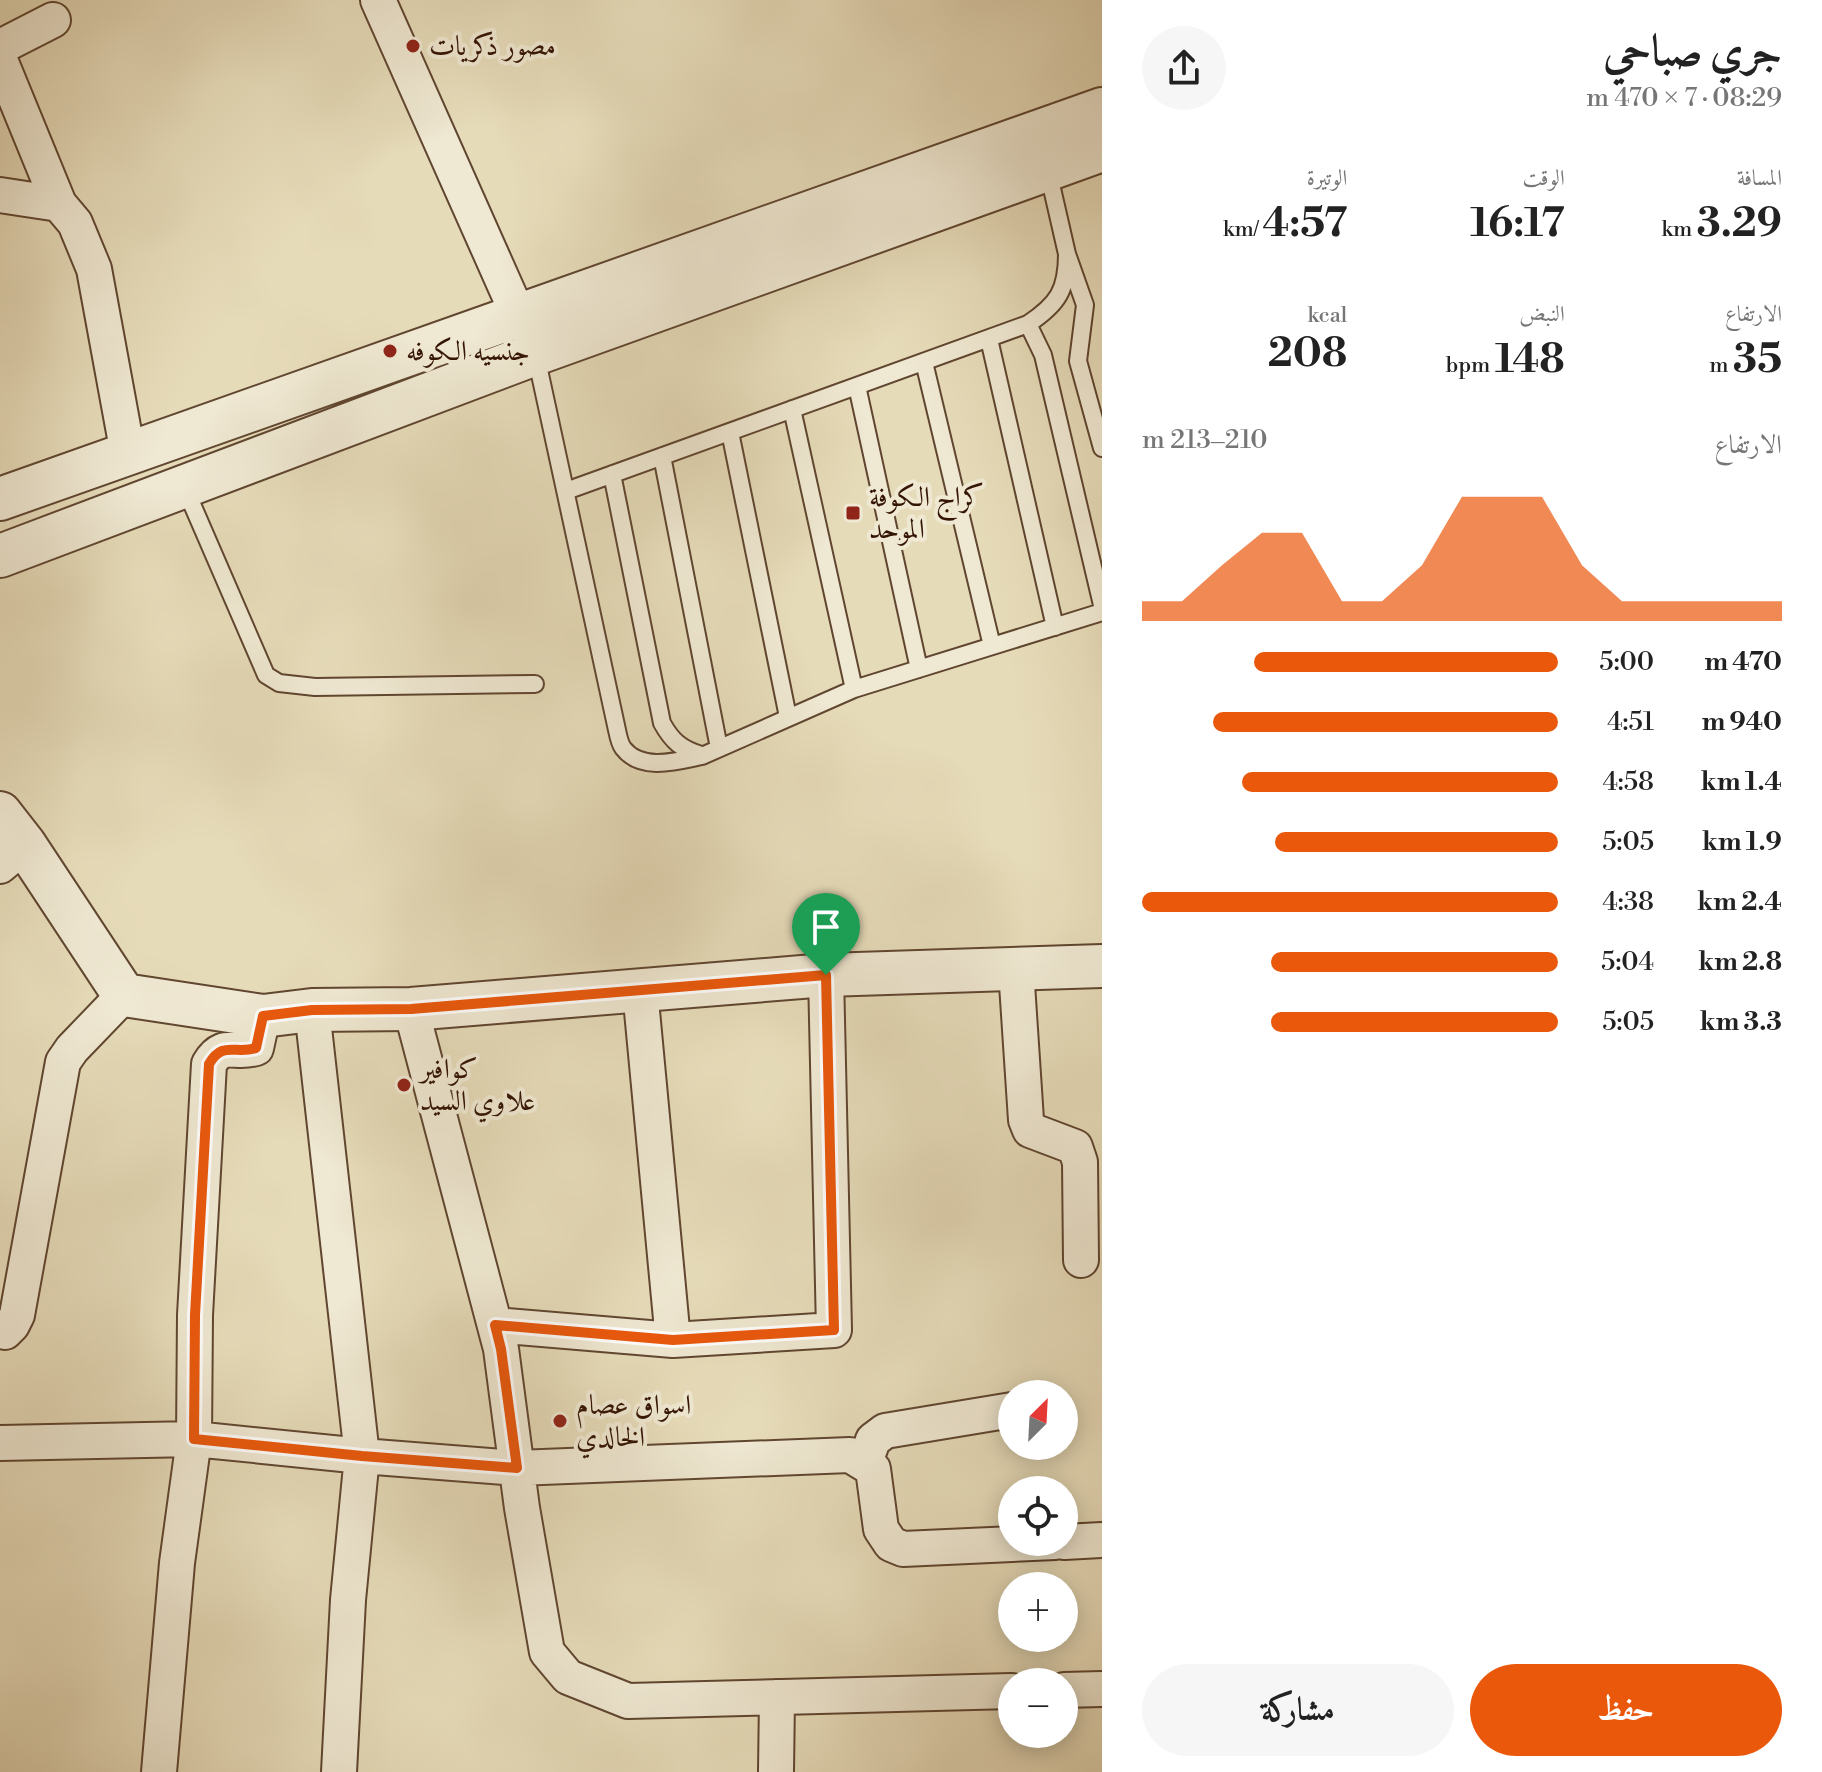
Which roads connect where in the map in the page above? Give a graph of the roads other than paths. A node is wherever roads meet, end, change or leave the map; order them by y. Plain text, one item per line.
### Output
1 (378, 0) edge
2 (53, 20) dead end
3 (0, 47) edge
4 (0, 60) edge
5 (1102, 109) edge
6 (1102, 150) edge
7 (1048, 170) junction
8 (0, 195) edge
9 (59, 204) junction
10 (1067, 254) junction
11 (519, 317) junction
12 (1028, 324) junction
13 (989, 339) junction
14 (535, 354) junction
15 (924, 362) junction
16 (857, 386) junction
17 (792, 409) junction
18 (730, 432) junction
19 (1102, 448) edge
20 (128, 454) junction
21 (662, 456) junction
22 (612, 474) junction
23 (185, 486) junction
24 (566, 491) junction
25 (0, 499) edge
26 (0, 556) edge
27 (1102, 605) edge
28 (1102, 612) edge
29 (1055, 627) junction
30 (992, 646) junction
31 (919, 669) junction
32 (535, 684) dead end
33 (854, 689) junction
34 (788, 717) junction
35 (719, 748) junction
36 (702, 756) junction
37 (8, 842) edge
38 (1102, 966) edge
39 (1016, 969) junction
40 (826, 975) junction
41 (640, 990) junction
42 (124, 995) junction
43 (411, 1009) junction
44 (312, 1010) junction
45 (263, 1016) junction
46 (1081, 1260) dead end
47 (495, 1325) junction
48 (5, 1332) dead end
49 (673, 1340) junction
50 (998, 1412) edge
51 (194, 1439) junction
52 (0, 1443) edge
53 (362, 1456) junction
54 (865, 1463) junction
55 (517, 1468) junction
56 (1102, 1540) edge
57 (1078, 1541) edge
58 (998, 1545) edge
59 (1102, 1689) edge
60 (1078, 1690) edge
61 (998, 1691) edge
62 (777, 1697) junction
63 (159, 1772) edge
64 (339, 1772) edge
65 (776, 1772) edge

1 - 11 street
2 - 3 street
4 - 9 street
5 - 11 street
6 - 7 street
7 - 10 lane
7 - 14 street
8 - 9 street
9 - 20 street
10 - 12 lane
10 - 19 lane
11 - 20 street
12 - 13 lane
12 - 27 lane
13 - 15 lane
13 - 29 lane
14 - 23 street
14 - 24 lane
15 - 16 lane
15 - 30 lane
16 - 17 lane
16 - 31 lane
17 - 18 lane
17 - 33 lane
18 - 21 lane
18 - 34 lane
20 - 25 street
21 - 22 lane
21 - 35 lane
22 - 24 lane
22 - 36 lane
23 - 26 street
23 - 32 lane
24 - 36 lane
28 - 29 lane
29 - 30 lane
30 - 31 lane
31 - 33 lane
33 - 34 lane
34 - 35 lane
35 - 36 lane
37 - 42 street
38 - 39 street
39 - 40 street
39 - 46 street
40 - 41 street
40 - 49 street
41 - 43 street
41 - 49 street
42 - 45 street
42 - 48 street
43 - 44 street
43 - 47 street
44 - 45 street
44 - 53 street
45 - 51 street
47 - 49 street
47 - 55 street
50 - 54 street
51 - 52 street
51 - 53 street
51 - 63 street
53 - 55 street
53 - 64 street
54 - 55 street
54 - 58 street
55 - 62 street
56 - 57 street
59 - 60 street
61 - 62 street
62 - 65 street

